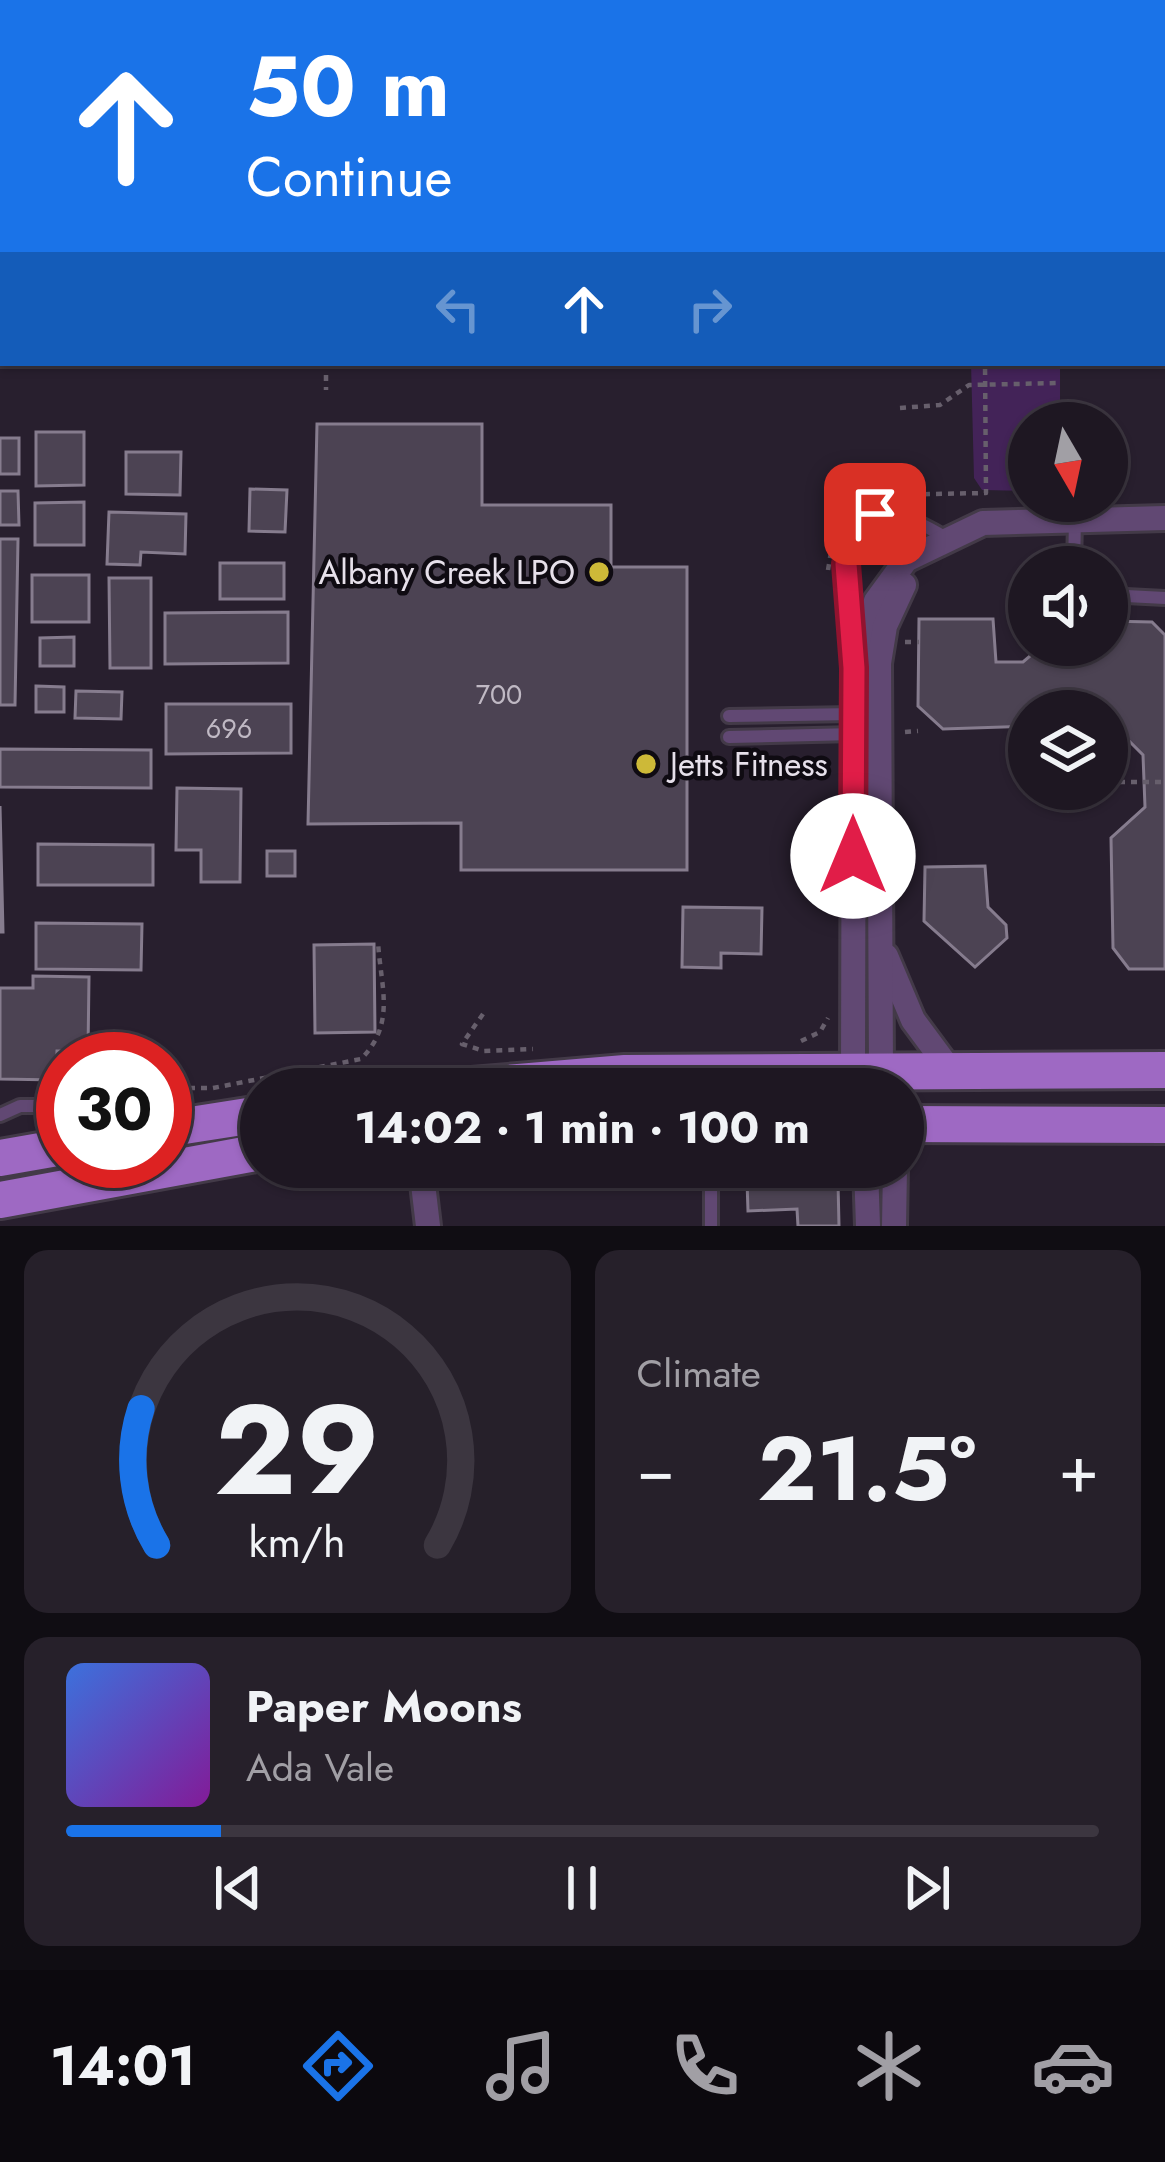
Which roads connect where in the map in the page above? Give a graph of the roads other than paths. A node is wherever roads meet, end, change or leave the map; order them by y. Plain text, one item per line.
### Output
1 (1128, 518) edge
2 (1165, 518) edge
3 (1008, 520) edge
4 (946, 538) junction
5 (1128, 596) edge
6 (1165, 598) edge
7 (854, 668) junction
8 (729, 716) dead end
9 (866, 724) junction
10 (729, 737) dead end
11 (881, 830) junction
12 (853, 843) junction
13 (880, 856) junction
14 (881, 943) junction
15 (868, 1068) edge
16 (870, 1068) edge
17 (950, 1070) junction
18 (1165, 1070) edge
19 (924, 1073) edge
20 (36, 1106) edge
21 (0, 1115) edge
22 (240, 1117) edge
23 (192, 1120) edge
24 (204, 1122) junction
25 (192, 1124) edge
26 (924, 1124) edge
27 (1165, 1125) edge
28 (36, 1152) edge
29 (240, 1156) edge
30 (0, 1159) edge
31 (423, 1188) edge
32 (711, 1188) edge
33 (867, 1188) edge
34 (895, 1188) edge
35 (0, 1200) edge
36 (0, 1216) edge
37 (2, 1226) edge
38 (428, 1226) edge
39 (711, 1226) edge
40 (868, 1226) edge
41 (894, 1226) edge

1 - 2 street
3 - 4 street
4 - 7 street
4 - 7 lane
4 - 9 street
5 - 6 lane
7 - 9 street
8 - 9 lane
9 - 10 lane
9 - 11 street
9 - 12 street
11 - 12 street
11 - 13 street
12 - 13 street
12 - 15 street
13 - 14 street
14 - 16 street
14 - 17 street
17 - 18 main road
17 - 19 main road
20 - 21 lane
22 - 24 main road
23 - 24 lane
24 - 25 main road
26 - 27 main road
28 - 30 main road
29 - 35 main road
31 - 38 street
32 - 39 lane
33 - 40 street
34 - 41 street
36 - 37 street

